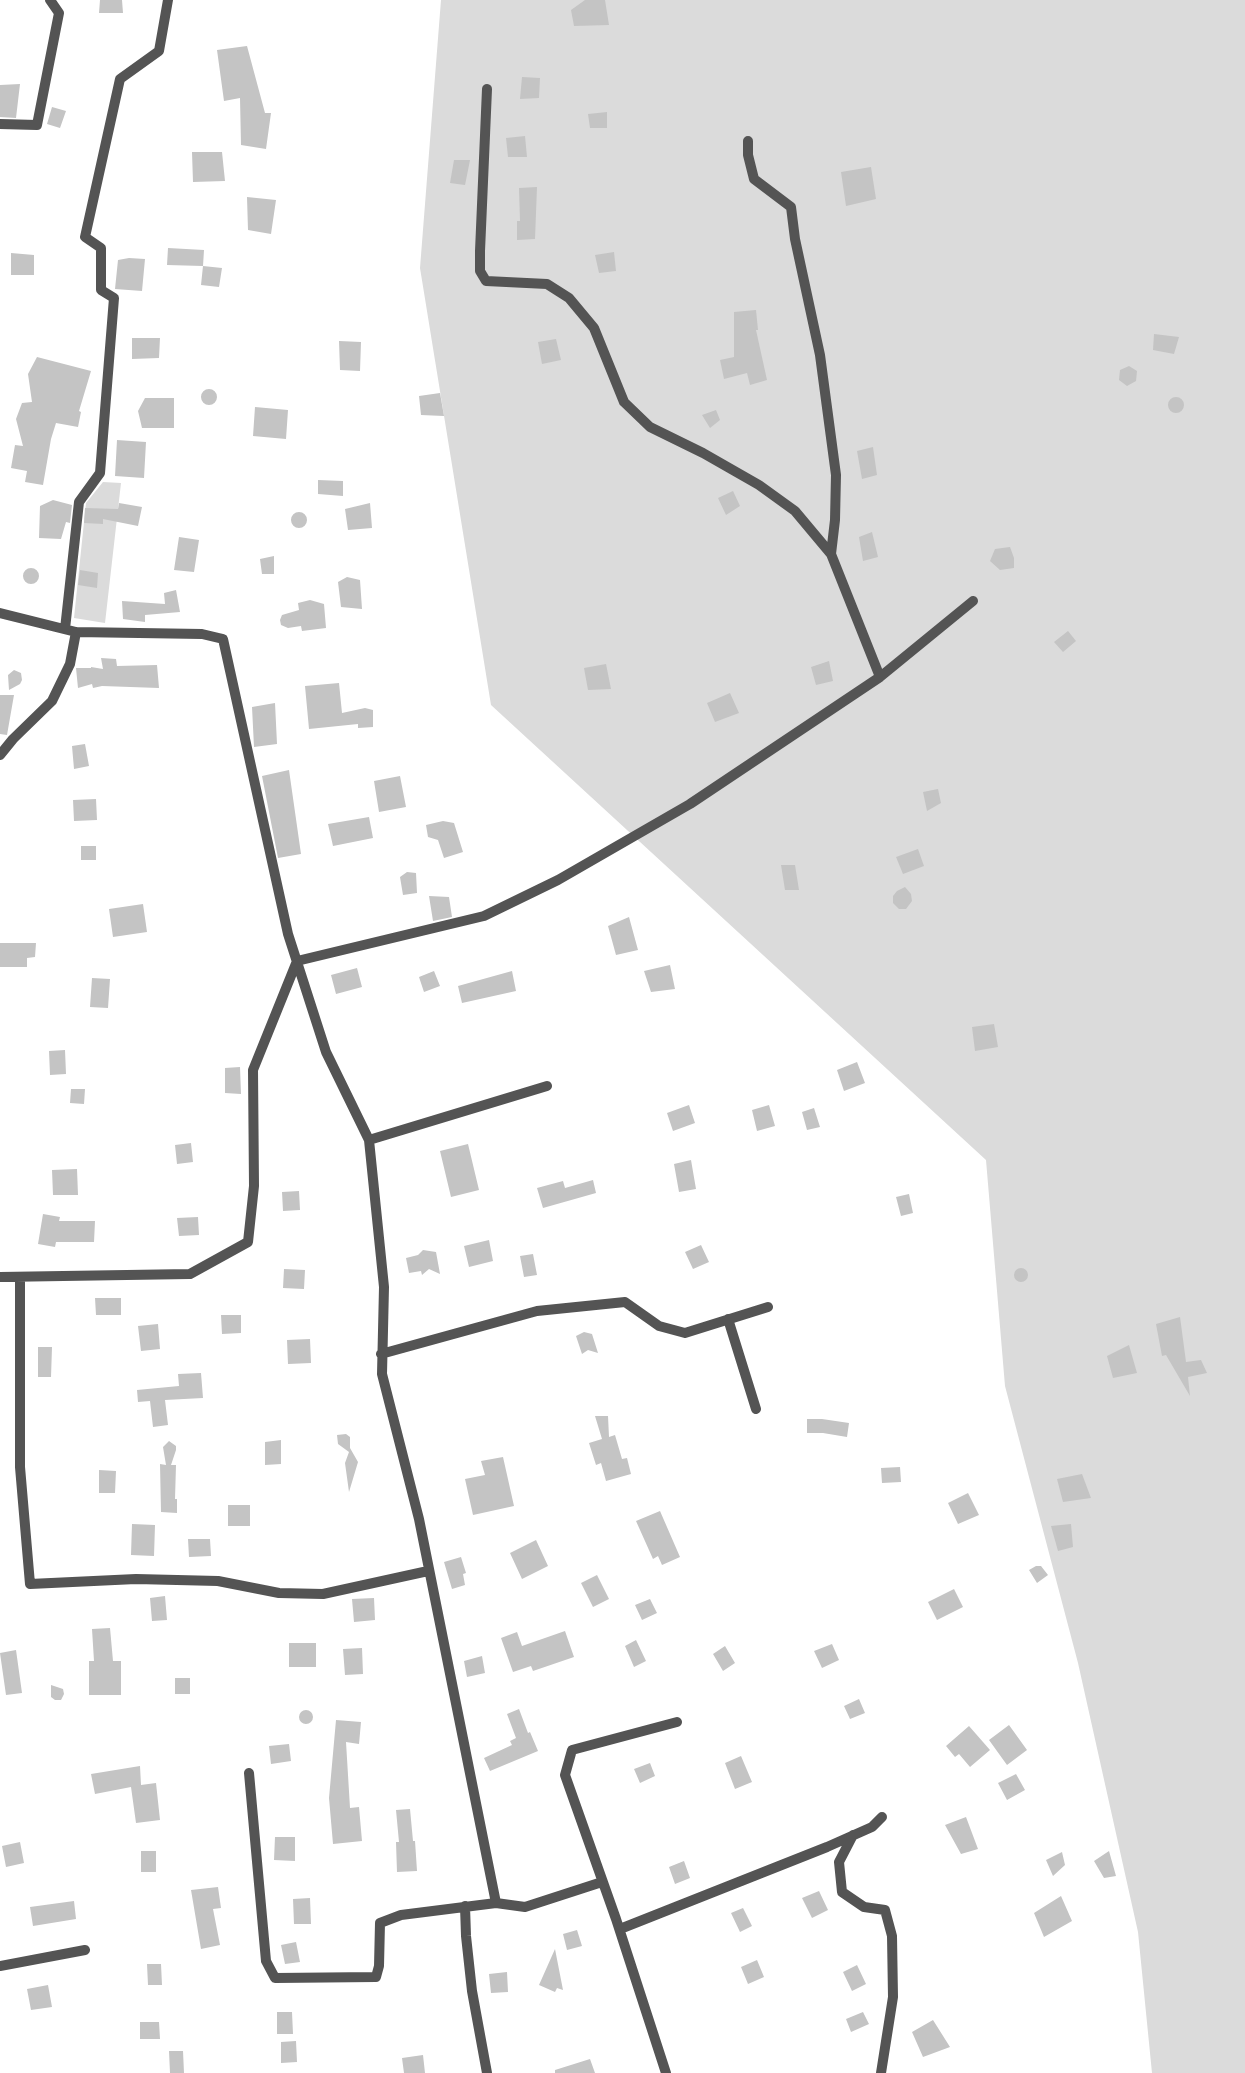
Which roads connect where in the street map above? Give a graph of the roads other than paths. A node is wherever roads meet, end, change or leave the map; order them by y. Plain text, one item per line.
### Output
1 (50, 0) edge
2 (168, 0) edge
3 (487, 89) dead end
4 (0, 124) edge
5 (748, 141) dead end
6 (831, 554) junction
7 (973, 601) dead end
8 (0, 613) edge
9 (65, 629) junction
10 (76, 632) junction
11 (880, 677) junction
12 (0, 755) edge
13 (297, 961) junction
14 (547, 1086) dead end
15 (369, 1140) junction
16 (0, 1277) edge
17 (20, 1277) junction
18 (768, 1306) dead end
19 (728, 1319) junction
20 (381, 1354) junction
21 (756, 1409) dead end
22 (428, 1571) junction
23 (677, 1722) dead end
24 (249, 1773) dead end
25 (882, 1817) dead end
26 (853, 1835) junction
27 (602, 1882) junction
28 (496, 1903) junction
29 (465, 1906) junction
30 (620, 1929) junction
31 (85, 1950) dead end
32 (0, 1966) edge
33 (487, 2073) edge
34 (666, 2073) edge
35 (881, 2073) edge

1 - 4 street
2 - 9 street
3 - 6 street
5 - 6 street
6 - 11 street
7 - 11 street
8 - 9 street
9 - 10 street
10 - 12 street
10 - 13 street
11 - 13 street
13 - 15 street
13 - 17 street
14 - 15 street
15 - 20 street
16 - 17 street
17 - 22 street
18 - 19 street
19 - 20 street
19 - 21 street
20 - 22 street
22 - 28 street
23 - 27 street
24 - 29 street
25 - 26 street
26 - 30 street
26 - 35 street
27 - 28 street
27 - 30 street
28 - 29 street
29 - 33 street
30 - 34 street
31 - 32 street

